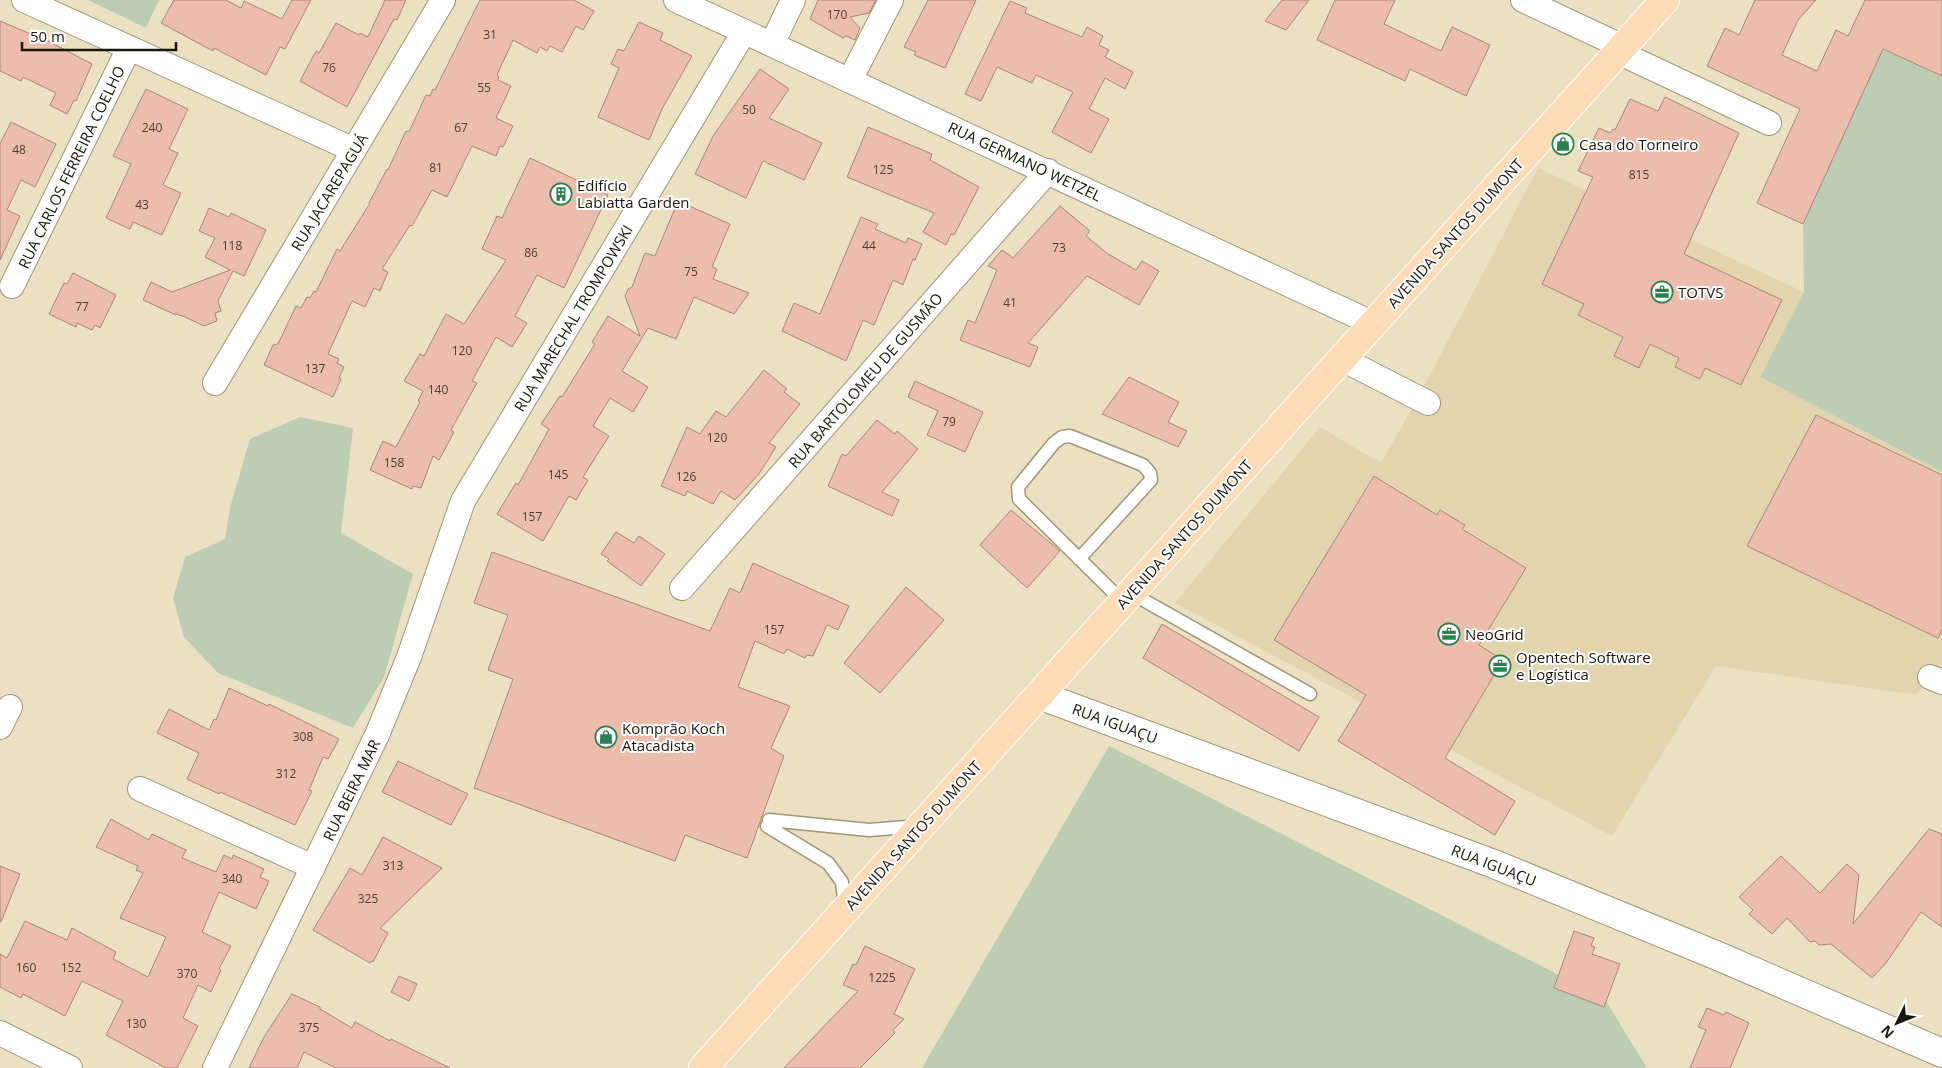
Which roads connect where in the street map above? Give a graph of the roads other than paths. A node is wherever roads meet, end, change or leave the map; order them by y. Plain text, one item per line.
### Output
1 (24, 0) edge
2 (443, 0) edge
3 (676, 0) edge
4 (793, 0) edge
5 (891, 0) edge
6 (1523, 0) edge
7 (1665, 0) edge
8 (744, 32) junction
9 (772, 44) junction
10 (129, 48) junction
11 (1620, 50) junction
12 (850, 80) junction
13 (1769, 123) dead end
14 (354, 150) junction
15 (1048, 172) junction
16 (12, 286) dead end
17 (1374, 324) junction
18 (1342, 359) junction
19 (215, 384) dead end
20 (1428, 403) dead end
21 (463, 501) joint
22 (1079, 559) junction
23 (682, 588) dead end
24 (1127, 598) junction
25 (1310, 694) dead end
26 (1039, 695) junction
27 (140, 789) dead end
28 (922, 825) junction
29 (313, 867) junction
30 (845, 910) junction
31 (0, 1033) edge
32 (1942, 1053) edge
33 (70, 1068) edge
34 (215, 1068) edge
35 (703, 1068) edge

1 - 10 street
2 - 14 street, RUA JACAREPAGUÁ
3 - 8 street, RUA GERMANO WETZEL
4 - 9 street
5 - 12 street
6 - 11 street
7 - 11 main road, AVENIDA SANTOS DUMONT
8 - 9 street, RUA GERMANO WETZEL
8 - 21 street, RUA MARECHAL TROMPOWSKI
9 - 12 street, RUA GERMANO WETZEL
10 - 14 street
10 - 16 street, RUA CARLOS FERREIRA COELHO
11 - 13 street
11 - 17 main road, AVENIDA SANTOS DUMONT
12 - 15 street, RUA GERMANO WETZEL
14 - 19 street, RUA JACAREPAGUÁ
15 - 17 street, RUA GERMANO WETZEL
15 - 23 street, RUA BARTOLOMEU DE GUSMÃO
17 - 18 main road, AVENIDA SANTOS DUMONT
18 - 20 street
18 - 24 main road, AVENIDA SANTOS DUMONT
21 - 29 street, RUA BEIRA MAR
22 - 22 lane
22 - 24 lane
24 - 25 lane
24 - 26 main road, AVENIDA SANTOS DUMONT
26 - 28 main road, AVENIDA SANTOS DUMONT
26 - 32 street, RUA IGUAÇU
27 - 29 street
28 - 30 main road, AVENIDA SANTOS DUMONT
28 - 30 lane
29 - 34 street, RUA BEIRA MAR
30 - 35 main road, AVENIDA SANTOS DUMONT
31 - 33 street

